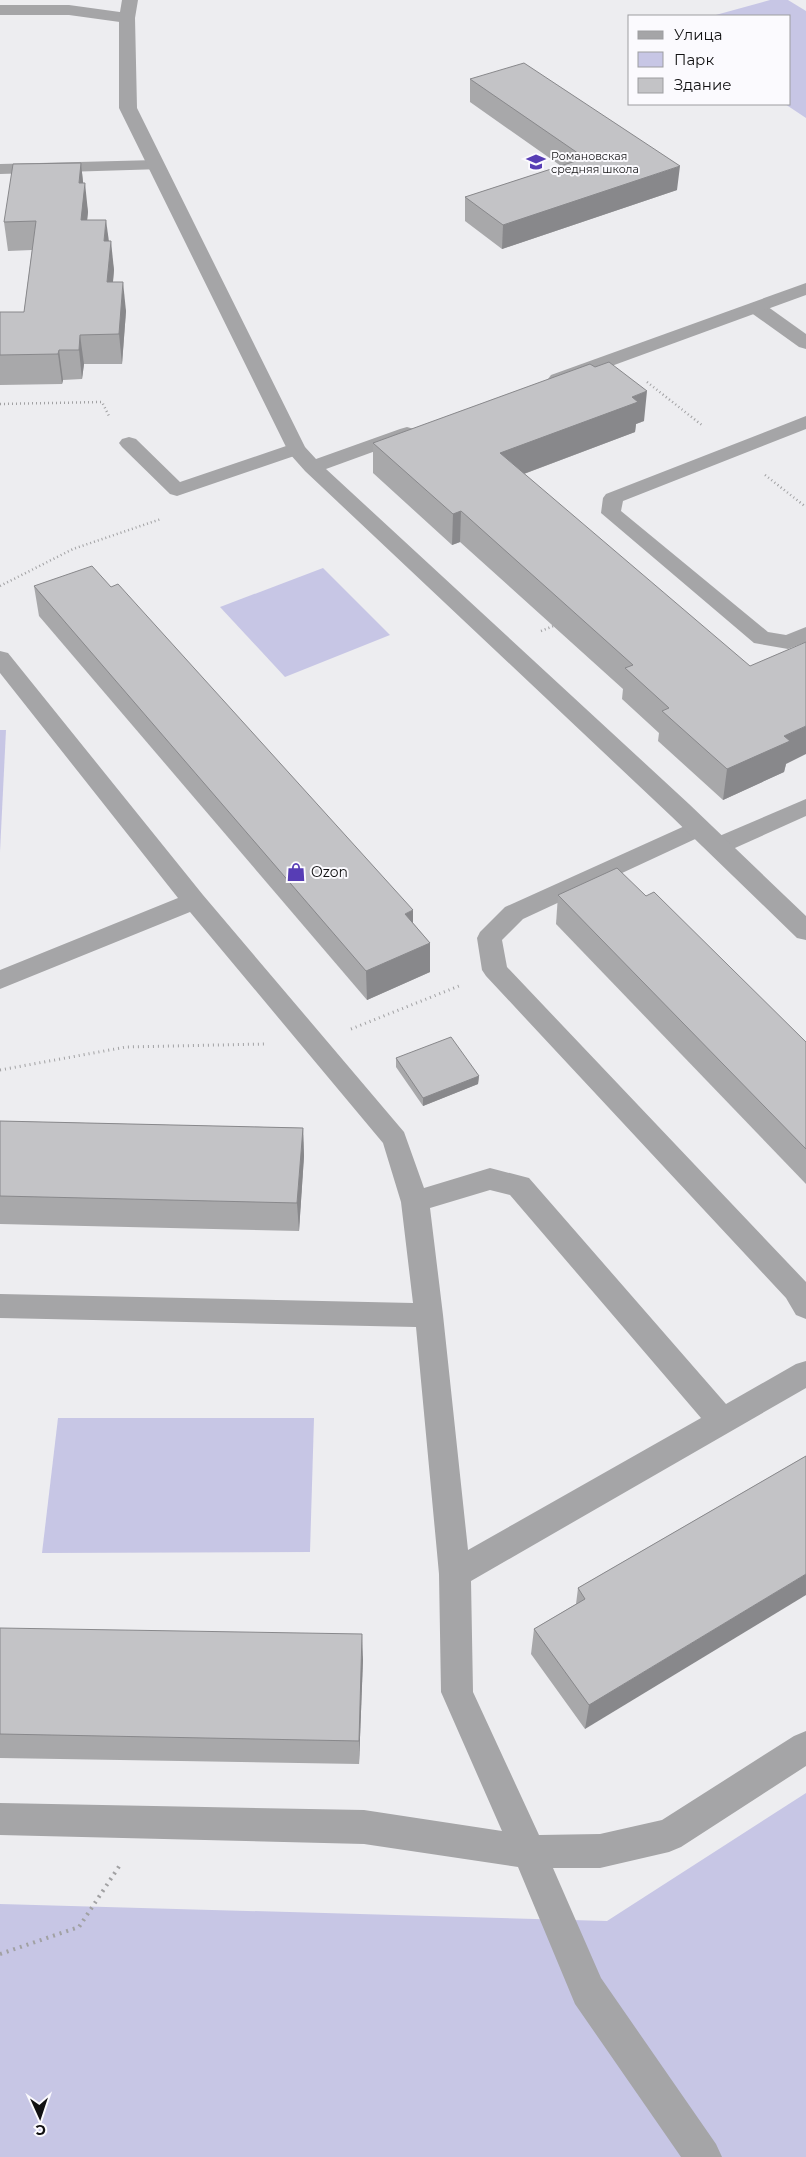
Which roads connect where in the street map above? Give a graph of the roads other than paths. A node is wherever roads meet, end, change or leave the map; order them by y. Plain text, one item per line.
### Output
1 (130, 0) edge
2 (0, 10) edge
3 (127, 18) junction
4 (156, 165) junction
5 (0, 168) edge
6 (806, 289) edge
7 (757, 308) junction
8 (806, 343) edge
9 (542, 385) edge
10 (806, 422) edge
11 (429, 425) edge
12 (129, 443) road end
13 (296, 449) junction
14 (312, 467) junction
15 (806, 634) edge
16 (0, 658) edge
17 (806, 807) edge
18 (698, 828) junction
19 (718, 846) junction
20 (194, 900) junction
21 (806, 931) edge
22 (0, 980) edge
23 (415, 1202) junction
24 (0, 1306) edge
25 (806, 1307) edge
26 (429, 1315) junction
27 (806, 1373) edge
28 (722, 1421) junction
29 (455, 1574) junction
30 (806, 1747) edge
31 (0, 1819) edge
32 (529, 1852) junction
33 (703, 2157) edge

1 - 3 street
2 - 3 lane
3 - 4 street
4 - 5 lane
4 - 13 street
6 - 7 street
7 - 8 lane
7 - 9 street
10 - 15 lane
11 - 14 street
12 - 13 lane
13 - 14 street
14 - 18 street
16 - 20 lane
17 - 19 lane
18 - 19 street
18 - 25 lane
19 - 21 street
20 - 22 lane
20 - 23 lane
23 - 26 lane
23 - 28 lane
24 - 26 lane
26 - 29 lane
27 - 28 lane
28 - 29 lane
29 - 32 lane
30 - 32 lane
31 - 32 lane
32 - 33 lane

